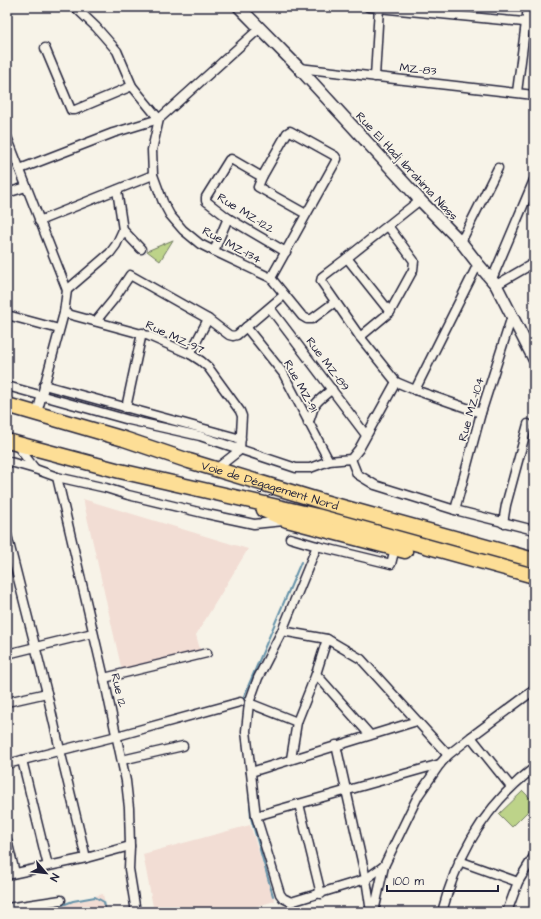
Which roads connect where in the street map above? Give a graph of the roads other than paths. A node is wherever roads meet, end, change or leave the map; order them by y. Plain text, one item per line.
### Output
1 (75, 7) edge
2 (239, 7) edge
3 (368, 7) edge
4 (528, 7) edge
5 (379, 8) edge
6 (530, 23) edge
7 (260, 28) junction
8 (45, 48) dead end
9 (299, 68) junction
10 (375, 76) junction
11 (132, 86) junction
12 (517, 92) junction
13 (534, 94) edge
14 (159, 119) junction
15 (7, 137) edge
16 (498, 168) dead end
17 (20, 170) junction
18 (153, 175) junction
19 (262, 177) junction
20 (534, 180) edge
21 (26, 187) junction
22 (117, 190) junction
23 (7, 192) edge
24 (420, 200) junction
25 (306, 214) junction
26 (228, 218) junction
27 (39, 221) junction
28 (388, 226) junction
29 (124, 230) junction
30 (461, 242) junction
31 (141, 249) dead end
32 (214, 251) junction
33 (286, 252) junction
34 (348, 258) junction
35 (478, 264) junction
36 (533, 265) edge
37 (271, 278) junction
38 (494, 282) junction
39 (67, 290) junction
40 (284, 295) junction
41 (335, 302) junction
42 (270, 308) junction
43 (390, 312) junction
44 (64, 313) junction
45 (7, 315) edge
46 (512, 316) junction
47 (208, 319) junction
48 (96, 321) junction
49 (246, 327) junction
50 (59, 330) junction
51 (142, 333) junction
52 (360, 336) junction
53 (190, 354) junction
54 (534, 359) edge
55 (396, 382) junction
56 (44, 385) junction
57 (7, 386) edge
58 (332, 389) junction
59 (415, 390) junction
60 (41, 395) junction
61 (7, 405) edge
62 (126, 408) junction
63 (37, 413) junction
64 (481, 413) junction
65 (308, 423) junction
66 (528, 424) dead end
67 (366, 435) junction
68 (241, 439) junction
69 (11, 443) edge
70 (240, 450) junction
71 (351, 459) junction
72 (7, 461) edge
73 (189, 461) junction
74 (329, 461) junction
75 (222, 465) junction
76 (35, 469) junction
77 (56, 477) junction
78 (247, 500) junction
79 (455, 510) junction
80 (287, 520) junction
81 (503, 523) junction
82 (534, 530) edge
83 (7, 535) edge
84 (290, 538) dead end
85 (317, 546) junction
86 (395, 548) junction
87 (534, 551) edge
88 (534, 560) edge
89 (534, 576) edge
90 (534, 585) edge
91 (282, 631) junction
92 (93, 633) junction
93 (327, 639) junction
94 (35, 646) junction
95 (207, 653) dead end
96 (7, 654) edge
97 (316, 674) junction
98 (104, 678) junction
99 (534, 690) edge
100 (47, 693) junction
101 (7, 702) edge
102 (240, 702) dead end
103 (249, 703) junction
104 (417, 721) junction
105 (297, 722) junction
106 (370, 735) junction
107 (117, 736) junction
108 (470, 737) junction
109 (336, 745) junction
110 (184, 746) dead end
111 (60, 750) junction
112 (448, 755) junction
113 (291, 759) junction
114 (22, 760) junction
115 (122, 760) junction
116 (7, 764) edge
117 (440, 764) junction
118 (534, 768) edge
119 (251, 772) junction
120 (511, 787) junction
121 (346, 791) junction
122 (299, 804) junction
123 (256, 816) junction
124 (7, 840) edge
125 (130, 846) junction
126 (534, 856) edge
127 (86, 858) junction
128 (459, 861) junction
129 (48, 866) junction
130 (384, 866) junction
131 (11, 874) edge
132 (366, 879) junction
133 (518, 882) junction
134 (322, 894) junction
135 (61, 900) dead end
136 (7, 908) edge
137 (136, 912) edge
138 (373, 912) edge
139 (442, 912) edge
140 (507, 912) edge

1 - 11 street
2 - 7 street, Rue El Hadj Ibrahima Niass
3 - 5 street
4 - 6 street
5 - 6 street
5 - 10 street
6 - 12 street
7 - 9 street, Rue El Hadj Ibrahima Niass
7 - 14 street
8 - 11 street
9 - 10 street, MZ-83
9 - 24 street, Rue El Hadj Ibrahima Niass
10 - 12 street, MZ-83
11 - 14 street
12 - 13 street, MZ-83
14 - 17 street
14 - 18 street, Rue MZ-134
15 - 17 street
16 - 30 street
17 - 21 street
18 - 22 street
18 - 32 street, Rue MZ-134
19 - 25 street
19 - 25 street
19 - 26 street, Rue MZ-122
20 - 38 street
21 - 23 street
21 - 27 street
22 - 27 street
22 - 29 street
24 - 28 street
24 - 30 street, Rue El Hadj Ibrahima Niass
25 - 33 street
26 - 32 street
26 - 33 street, Rue MZ-122
27 - 39 street
28 - 34 street
28 - 43 street
29 - 31 street
29 - 39 street
30 - 35 street, Rue El Hadj Ibrahima Niass
32 - 37 street, Rue MZ-134
33 - 37 street
34 - 41 street
34 - 43 street
35 - 38 street, Rue El Hadj Ibrahima Niass
35 - 59 street
36 - 38 street
37 - 40 street, Rue MZ-134
38 - 46 street, Rue El Hadj Ibrahima Niass
39 - 44 street
40 - 41 street, Rue MZ-134
40 - 42 street
41 - 52 street
42 - 49 street
42 - 58 street, Rue MZ-89
43 - 52 street
44 - 48 street, Rue MZ-97
44 - 50 street
45 - 50 street
46 - 54 street, Rue El Hadj Ibrahima Niass
46 - 64 street, Rue MZ-104
47 - 48 street
47 - 49 street
47 - 53 street
48 - 51 street, Rue MZ-97
49 - 65 street, Rue MZ-91
50 - 56 street
51 - 53 street, Rue MZ-97
51 - 62 street
52 - 55 street
53 - 68 street, Rue MZ-97
55 - 59 street
55 - 67 street
56 - 60 street
56 - 62 street
57 - 60 street
58 - 65 street
58 - 67 street, Rue MZ-89
59 - 64 street
60 - 63 street
60 - 70 street
61 - 63 highway, Voie de Dégagement Nord
62 - 68 street
63 - 73 highway, Voie de Dégagement Nord
64 - 79 street, Rue MZ-104
65 - 74 street, Rue MZ-91
66 - 81 street
67 - 71 street
68 - 70 street, Rue MZ-97
69 - 76 street
69 - 78 highway, Voie de Dégagement Nord
70 - 74 street
70 - 75 street
71 - 74 street
71 - 79 street
72 - 76 street
73 - 75 highway
73 - 88 highway, Voie de Dégagement Nord
75 - 87 highway
76 - 77 street
77 - 80 street
77 - 92 street, Rue 12
78 - 80 highway
78 - 89 highway, Voie de Dégagement Nord
79 - 81 street
80 - 86 highway
81 - 82 street
83 - 94 street
84 - 85 street
85 - 86 street
85 - 91 street
86 - 90 highway
91 - 93 street
91 - 103 street
92 - 94 street
92 - 98 street, Rue 12
93 - 97 street
93 - 104 street
94 - 96 street
94 - 100 street
95 - 98 street
97 - 105 street
97 - 106 street
98 - 107 street, Rue 12
99 - 108 street
100 - 101 street
100 - 111 street
102 - 107 street
103 - 105 street
103 - 119 street
104 - 106 street
104 - 112 street
105 - 113 street
106 - 109 street
107 - 111 street
107 - 115 street, Rue 12
108 - 112 street
108 - 120 street
109 - 113 street
109 - 121 street
110 - 115 street
111 - 114 street
111 - 127 street
112 - 117 street
113 - 119 street
114 - 116 street
114 - 129 street
115 - 125 street, Rue 12
117 - 121 street
117 - 130 street
118 - 120 street
119 - 123 street
120 - 128 street
121 - 122 street
121 - 132 street
122 - 123 street
122 - 134 street
123 - 134 street
124 - 131 street
125 - 127 street
125 - 137 street, Rue 12
126 - 133 street
127 - 129 street
128 - 133 street
128 - 139 street
129 - 131 street
130 - 132 street
130 - 138 street
132 - 134 street
132 - 138 street
133 - 140 street
135 - 136 street

